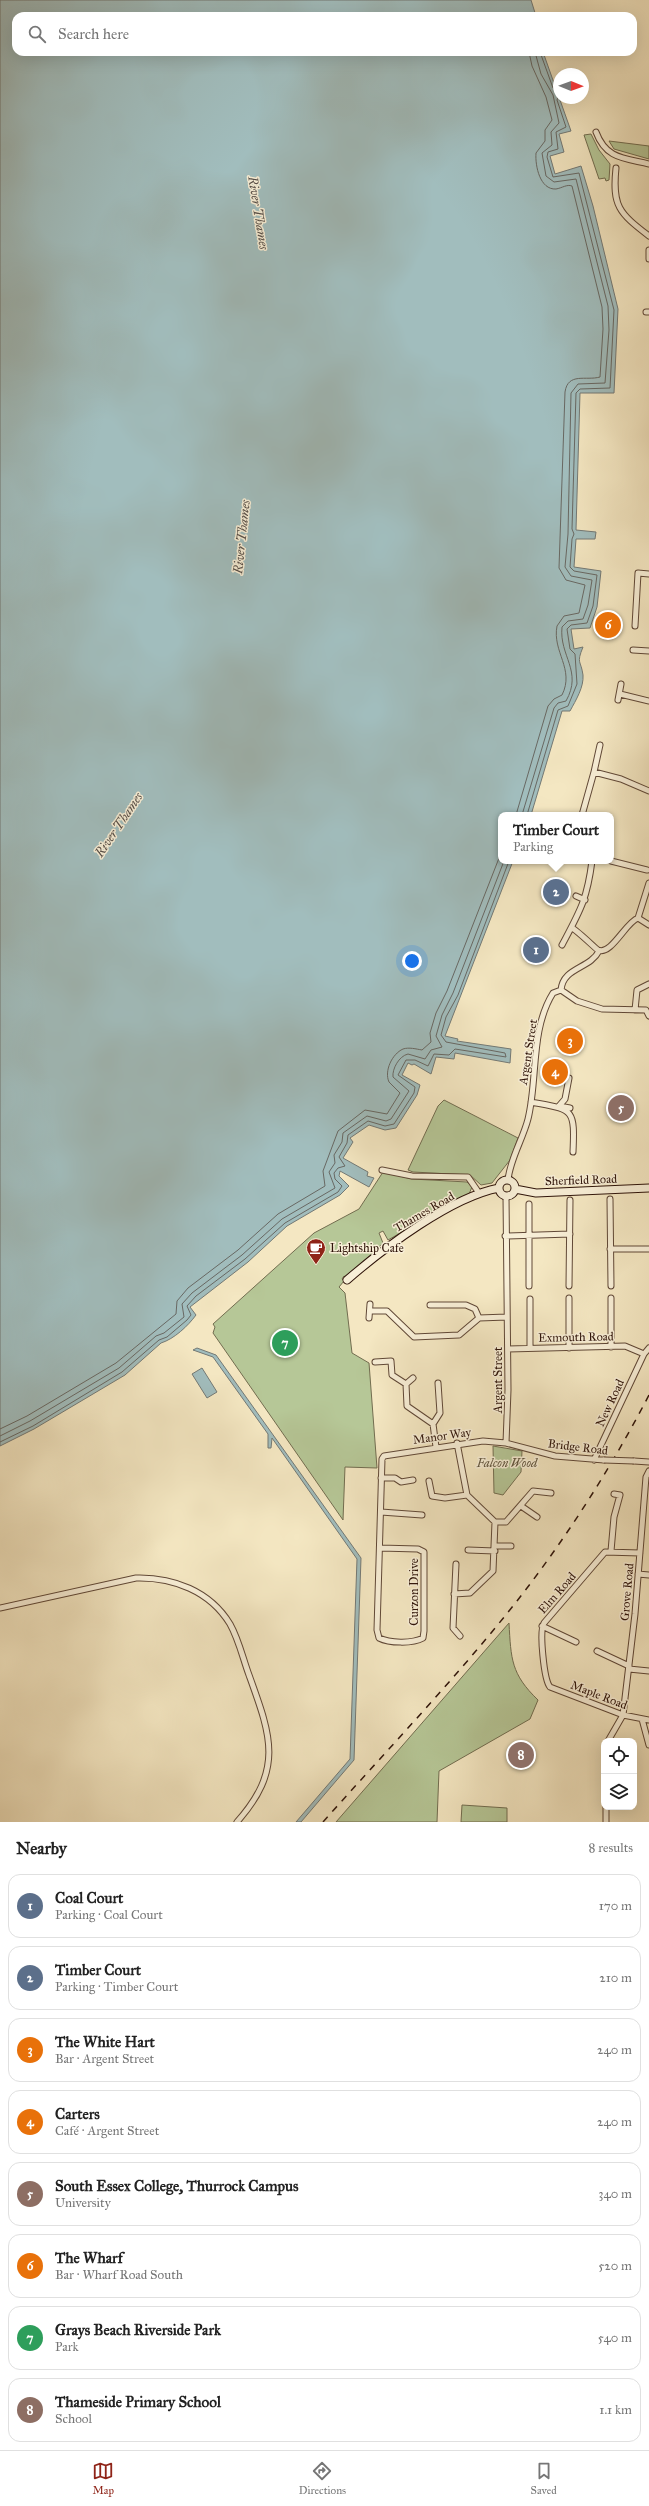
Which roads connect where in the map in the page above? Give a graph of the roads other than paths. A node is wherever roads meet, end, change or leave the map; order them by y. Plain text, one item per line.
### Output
1 (596, 132) dead end
2 (649, 164) edge
3 (616, 168) dead end
4 (649, 236) edge
5 (649, 250) edge
6 (649, 259) edge
7 (649, 574) edge
8 (635, 626) dead end
9 (633, 650) dead end
10 (649, 651) edge
11 (621, 684) dead end
12 (620, 694) junction
13 (618, 700) dead end
14 (649, 701) edge
15 (600, 745) dead end
16 (594, 772) junction
17 (649, 791) edge
18 (583, 812) edge
19 (614, 861) edge
20 (591, 864) edge
21 (648, 871) edge
22 (649, 883) edge
23 (576, 896) dead end
24 (585, 900) junction
25 (638, 918) junction
26 (649, 924) edge
27 (572, 928) junction
28 (562, 945) dead end
29 (599, 951) junction
30 (649, 984) edge
31 (561, 990) junction
32 (636, 1010) junction
33 (649, 1015) edge
34 (569, 1078) dead end
35 (531, 1102) junction
36 (559, 1106) junction
37 (570, 1108) dead end
38 (573, 1152) dead end
39 (382, 1170) dead end
40 (508, 1180) junction
41 (498, 1188) junction
42 (649, 1188) edge
43 (515, 1189) junction
44 (479, 1193) junction
45 (506, 1196) junction
46 (610, 1199) dead end
47 (570, 1200) dead end
48 (529, 1204) dead end
49 (570, 1234) junction
50 (530, 1235) junction
51 (505, 1236) junction
52 (649, 1249) edge
53 (610, 1250) junction
54 (347, 1280) dead end
55 (529, 1286) dead end
56 (569, 1286) dead end
57 (611, 1286) dead end
58 (569, 1298) dead end
59 (611, 1298) dead end
60 (530, 1299) dead end
61 (370, 1304) dead end
62 (430, 1305) dead end
63 (370, 1311) junction
64 (369, 1318) dead end
65 (479, 1318) junction
66 (507, 1318) junction
67 (611, 1347) junction
68 (530, 1348) junction
69 (569, 1348) junction
70 (649, 1348) edge
71 (508, 1349) junction
72 (644, 1354) junction
73 (375, 1362) dead end
74 (413, 1378) dead end
75 (438, 1383) dead end
76 (406, 1384) junction
77 (433, 1424) junction
78 (457, 1444) junction
79 (506, 1444) junction
80 (436, 1447) junction
81 (382, 1459) joint
82 (594, 1460) junction
83 (649, 1462) edge
84 (649, 1472) edge
85 (381, 1478) junction
86 (413, 1480) dead end
87 (429, 1481) dead end
88 (551, 1493) dead end
89 (614, 1494) dead end
90 (467, 1495) junction
91 (522, 1506) junction
92 (381, 1512) junction
93 (422, 1515) dead end
94 (537, 1518) dead end
95 (495, 1522) junction
96 (511, 1546) dead end
97 (380, 1548) junction
98 (495, 1549) junction
99 (468, 1550) dead end
100 (611, 1550) junction
101 (640, 1553) junction
102 (456, 1564) dead end
103 (638, 1574) junction
104 (649, 1575) edge
105 (454, 1594) junction
106 (0, 1608) edge
107 (542, 1626) junction
108 (460, 1636) dead end
109 (576, 1642) dead end
110 (597, 1651) dead end
111 (629, 1667) junction
112 (649, 1671) edge
113 (550, 1687) joint
114 (623, 1715) junction
115 (642, 1719) junction
116 (649, 1720) edge
117 (610, 1738) edge
118 (649, 1745) edge
119 (606, 1810) edge
120 (237, 1822) edge
121 (606, 1822) edge

1 - 2 street
3 - 4 street
5 - 6 street
7 - 8 street
9 - 10 street
11 - 12 street
12 - 13 street
12 - 14 street
15 - 16 street
16 - 17 street
16 - 18 street
19 - 21 street
20 - 24 street
22 - 25 street
23 - 24 street
24 - 27 street
25 - 26 street
25 - 29 street, Argent Street
27 - 28 street
27 - 29 street
29 - 31 street, Argent Street
30 - 32 street
31 - 32 street
31 - 35 street, Argent Street
32 - 33 street
34 - 36 street
35 - 36 street
35 - 40 street, Argent Street
36 - 37 street
36 - 38 street
39 - 44 street
40 - 41 main road
40 - 43 main road
41 - 44 main road, Thames Road
41 - 45 main road
42 - 43 main road, Sherfield Road
43 - 45 main road
44 - 54 main road, Thames Road
45 - 51 street, Argent Street
46 - 53 street
47 - 49 street
48 - 50 street
49 - 50 street
49 - 56 street
50 - 51 street
50 - 55 street
51 - 66 street, Argent Street
52 - 53 street
53 - 57 street
58 - 69 street
59 - 67 street
60 - 68 street
61 - 63 street
62 - 65 street
63 - 64 street
63 - 65 street
65 - 66 street
66 - 71 street, Argent Street
67 - 69 street, Exmouth Road
67 - 72 street, Exmouth Road
68 - 69 street, Exmouth Road
68 - 71 street, Exmouth Road
70 - 72 street, New Road
71 - 79 street, Argent Street
72 - 82 street, New Road
73 - 76 street
74 - 76 street
75 - 77 street
76 - 77 street
77 - 80 street
78 - 79 street, Manor Way
78 - 80 street, Manor Way
78 - 90 street
79 - 82 street, Bridge Road
80 - 81 street, Manor Way
81 - 85 street, Curzon Drive
82 - 83 street, Bridge Road, bridge
84 - 101 street, Grove Road
85 - 86 street
85 - 92 street, Curzon Drive
87 - 90 street
88 - 91 street
89 - 100 street
90 - 95 street
91 - 94 street
91 - 95 street
92 - 93 street
92 - 97 street, Curzon Drive
95 - 98 street
96 - 98 street
97 - 97 street, Curzon Drive
98 - 99 street
98 - 105 street
100 - 101 street
100 - 107 street, Elm Road
101 - 103 street, Grove Road
102 - 105 street
103 - 104 street
103 - 111 street, Grove Road
105 - 108 street
106 - 120 street
107 - 109 street
107 - 113 street, Elm Road
110 - 111 street
111 - 112 street
111 - 114 street, Grove Road
113 - 114 street, Maple Road
114 - 115 street, Maple Road
114 - 117 street
115 - 116 street, Maple Road
115 - 118 street
119 - 121 street

